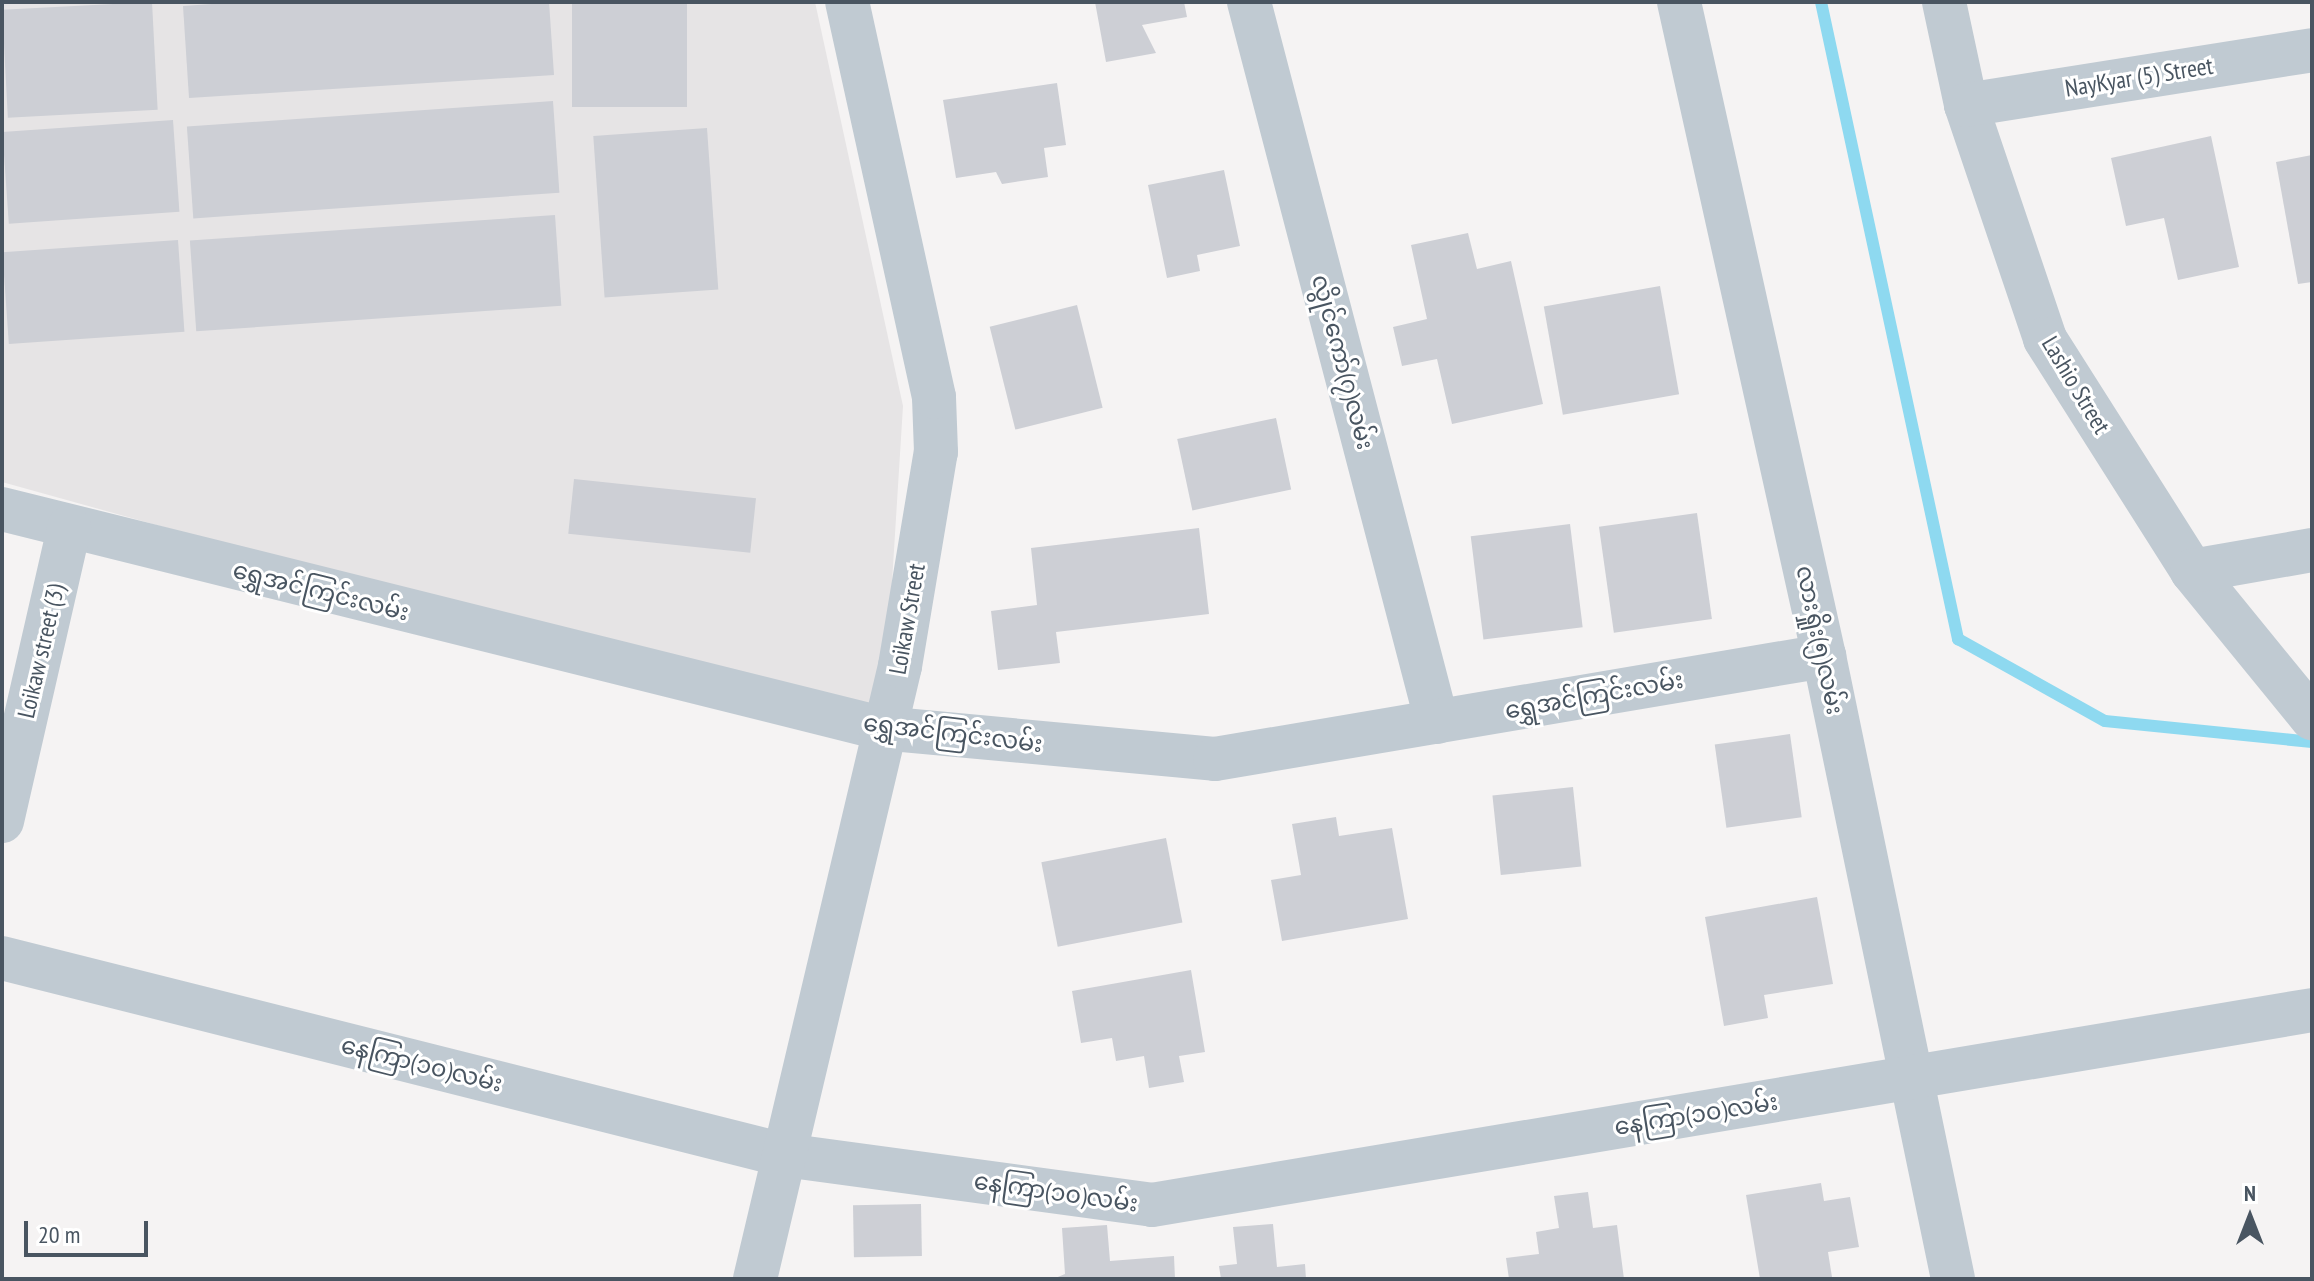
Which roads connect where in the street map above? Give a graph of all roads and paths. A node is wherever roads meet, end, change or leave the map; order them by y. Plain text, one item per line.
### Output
1 (847, 2) edge
2 (1249, 2) edge
3 (1679, 2) edge
4 (1944, 2) edge
5 (2312, 50) edge
6 (1966, 105) junction
7 (2, 509) edge
8 (69, 528) junction
9 (2312, 550) edge
10 (2192, 571) junction
11 (1824, 656) junction
12 (2311, 717) edge
13 (1437, 722) junction
14 (885, 729) junction
15 (2, 821) edge
16 (2, 958) edge
17 (2312, 1010) edge
18 (1910, 1078) junction
19 (784, 1155) junction
20 (755, 1279) edge
21 (1953, 1279) edge

1 - 14 street, Loikaw Street
2 - 13 street, လွိုင်ကော်(၇)လမ်း
3 - 11 street, လားရှိုး(၅)လမ်း
4 - 6 street, Lashio Street
5 - 6 street, NayKyar (5) Street
6 - 10 street, Lashio Street
7 - 8 street, ရွှေအင်ကြင်းလမ်း
8 - 14 street, ရွှေအင်ကြင်းလမ်း
8 - 15 street, Loikaw street (3)
9 - 10 street
10 - 12 street, Lashio Street
11 - 13 street, ရွှေအင်ကြင်းလမ်း
11 - 18 street, လားရှိုး(၅)လမ်း
13 - 14 street, ရွှေအင်ကြင်းလမ်း
14 - 19 street, Loikaw Street
16 - 19 street, နေကြာ(၁၀)လမ်း
17 - 18 street, နေကြာ(၁၀)လမ်း
18 - 19 street, နေကြာ(၁၀)လမ်း
18 - 21 street, လားရှိုး(၅)လမ်း
19 - 20 street, Loikaw Street

